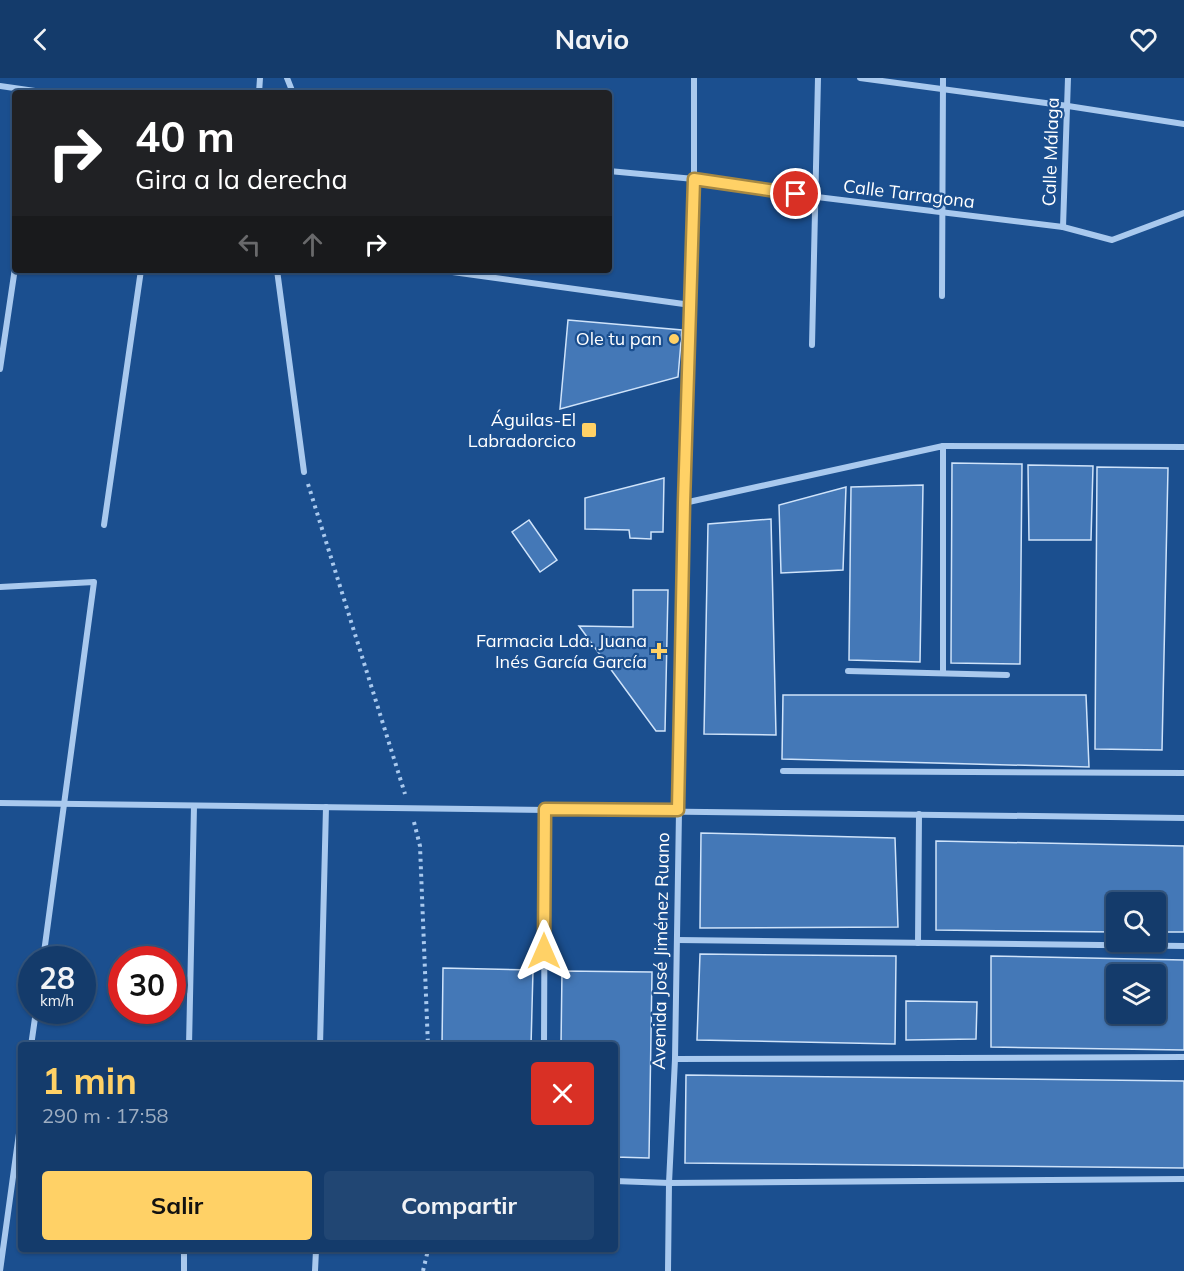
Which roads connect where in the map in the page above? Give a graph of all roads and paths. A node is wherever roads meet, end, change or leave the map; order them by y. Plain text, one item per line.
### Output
1 (694, 78) edge
2 (818, 78) edge
3 (860, 78) edge
4 (943, 78) edge
5 (1068, 78) edge
6 (0, 86) edge
7 (943, 89) junction
8 (27, 90) edge
9 (1068, 106) junction
10 (1184, 124) edge
11 (612, 171) edge
12 (694, 179) junction
13 (817, 197) junction
14 (941, 213) junction
15 (1184, 213) edge
16 (1063, 227) junction
17 (14, 273) edge
18 (141, 273) edge
19 (277, 273) edge
20 (460, 273) edge
21 (942, 296) dead end
22 (691, 305) junction
23 (812, 345) dead end
24 (0, 369) edge
25 (943, 446) junction
26 (1184, 447) edge
27 (304, 472) joint
28 (684, 503) junction
29 (104, 525) dead end
30 (0, 587) edge
31 (848, 671) dead end
32 (943, 672) junction
33 (1007, 675) dead end
34 (783, 771) dead end
35 (1184, 773) edge
36 (0, 803) edge
37 (64, 804) junction
38 (194, 806) junction
39 (326, 807) junction
40 (410, 808) junction
41 (545, 809) junction
42 (678, 810) junction
43 (919, 814) junction
44 (1184, 818) edge
45 (677, 940) junction
46 (918, 943) junction
47 (45, 946) edge
48 (1184, 946) edge
49 (34, 1024) edge
50 (32, 1042) edge
51 (189, 1042) edge
52 (320, 1042) edge
53 (428, 1042) edge
54 (544, 1042) edge
55 (1184, 1057) edge
56 (675, 1059) junction
57 (18, 1141) edge
58 (1184, 1179) edge
59 (618, 1181) edge
60 (669, 1183) junction
61 (184, 1252) edge
62 (316, 1252) edge
63 (428, 1252) edge
64 (0, 1271) edge
65 (184, 1271) edge
66 (315, 1271) edge
67 (423, 1271) edge
68 (668, 1271) edge

1 - 12 street, Avenida José Jiménez Ruano
2 - 13 street
3 - 7 street
4 - 7 street
5 - 9 street, Calle Málaga
6 - 8 street
7 - 9 street
7 - 14 street
9 - 10 street
9 - 16 street, Calle Málaga
11 - 12 street, Calle Tarragona
12 - 13 street, Calle Tarragona
12 - 22 street, Avenida José Jiménez Ruano
13 - 14 street, Calle Tarragona
13 - 23 street
14 - 16 street, Calle Tarragona
14 - 21 street
15 - 16 street, Calle Tarragona
17 - 24 street
18 - 29 street
19 - 27 street
20 - 22 street
22 - 28 street, Avenida José Jiménez Ruano
25 - 26 street
25 - 28 street
25 - 32 street
27 - 40 path
28 - 42 street, Avenida José Jiménez Ruano
30 - 37 street
31 - 32 street
32 - 33 street
34 - 35 street
36 - 37 street
37 - 38 street
37 - 47 street
38 - 39 street
38 - 51 street
39 - 40 street
39 - 52 street
40 - 41 street
40 - 53 path
41 - 42 street
41 - 54 street
42 - 43 street
42 - 45 street, Avenida José Jiménez Ruano
43 - 44 street
43 - 46 street
45 - 46 street
45 - 56 street, Avenida José Jiménez Ruano
46 - 48 street
49 - 50 street
55 - 56 street
56 - 60 street, Avenida José Jiménez Ruano
57 - 64 street
58 - 60 street
59 - 60 street
60 - 68 street, Avenida José Jiménez Ruano
61 - 65 street
62 - 66 street
63 - 67 path

